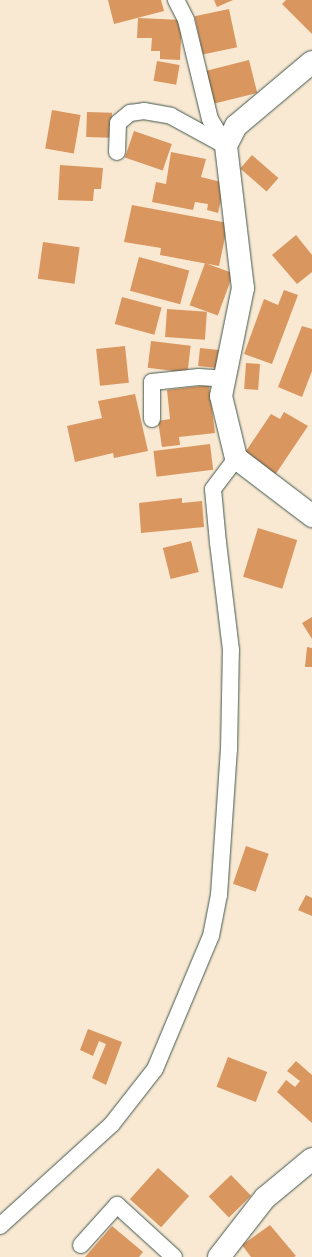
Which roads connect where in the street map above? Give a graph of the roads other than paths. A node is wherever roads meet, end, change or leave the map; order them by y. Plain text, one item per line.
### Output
1 (176, 0) edge
2 (312, 62) edge
3 (226, 146) junction
4 (117, 152) dead end
5 (225, 379) junction
6 (152, 419) dead end
7 (236, 458) junction
8 (312, 516) edge
9 (312, 1159) edge
10 (0, 1226) edge
11 (81, 1245) dead end
12 (174, 1257) edge
13 (219, 1257) edge

1 - 3 street
2 - 3 street
3 - 4 street
3 - 5 street
5 - 6 street
5 - 7 street
7 - 8 street
7 - 10 street
9 - 13 street
11 - 12 street

